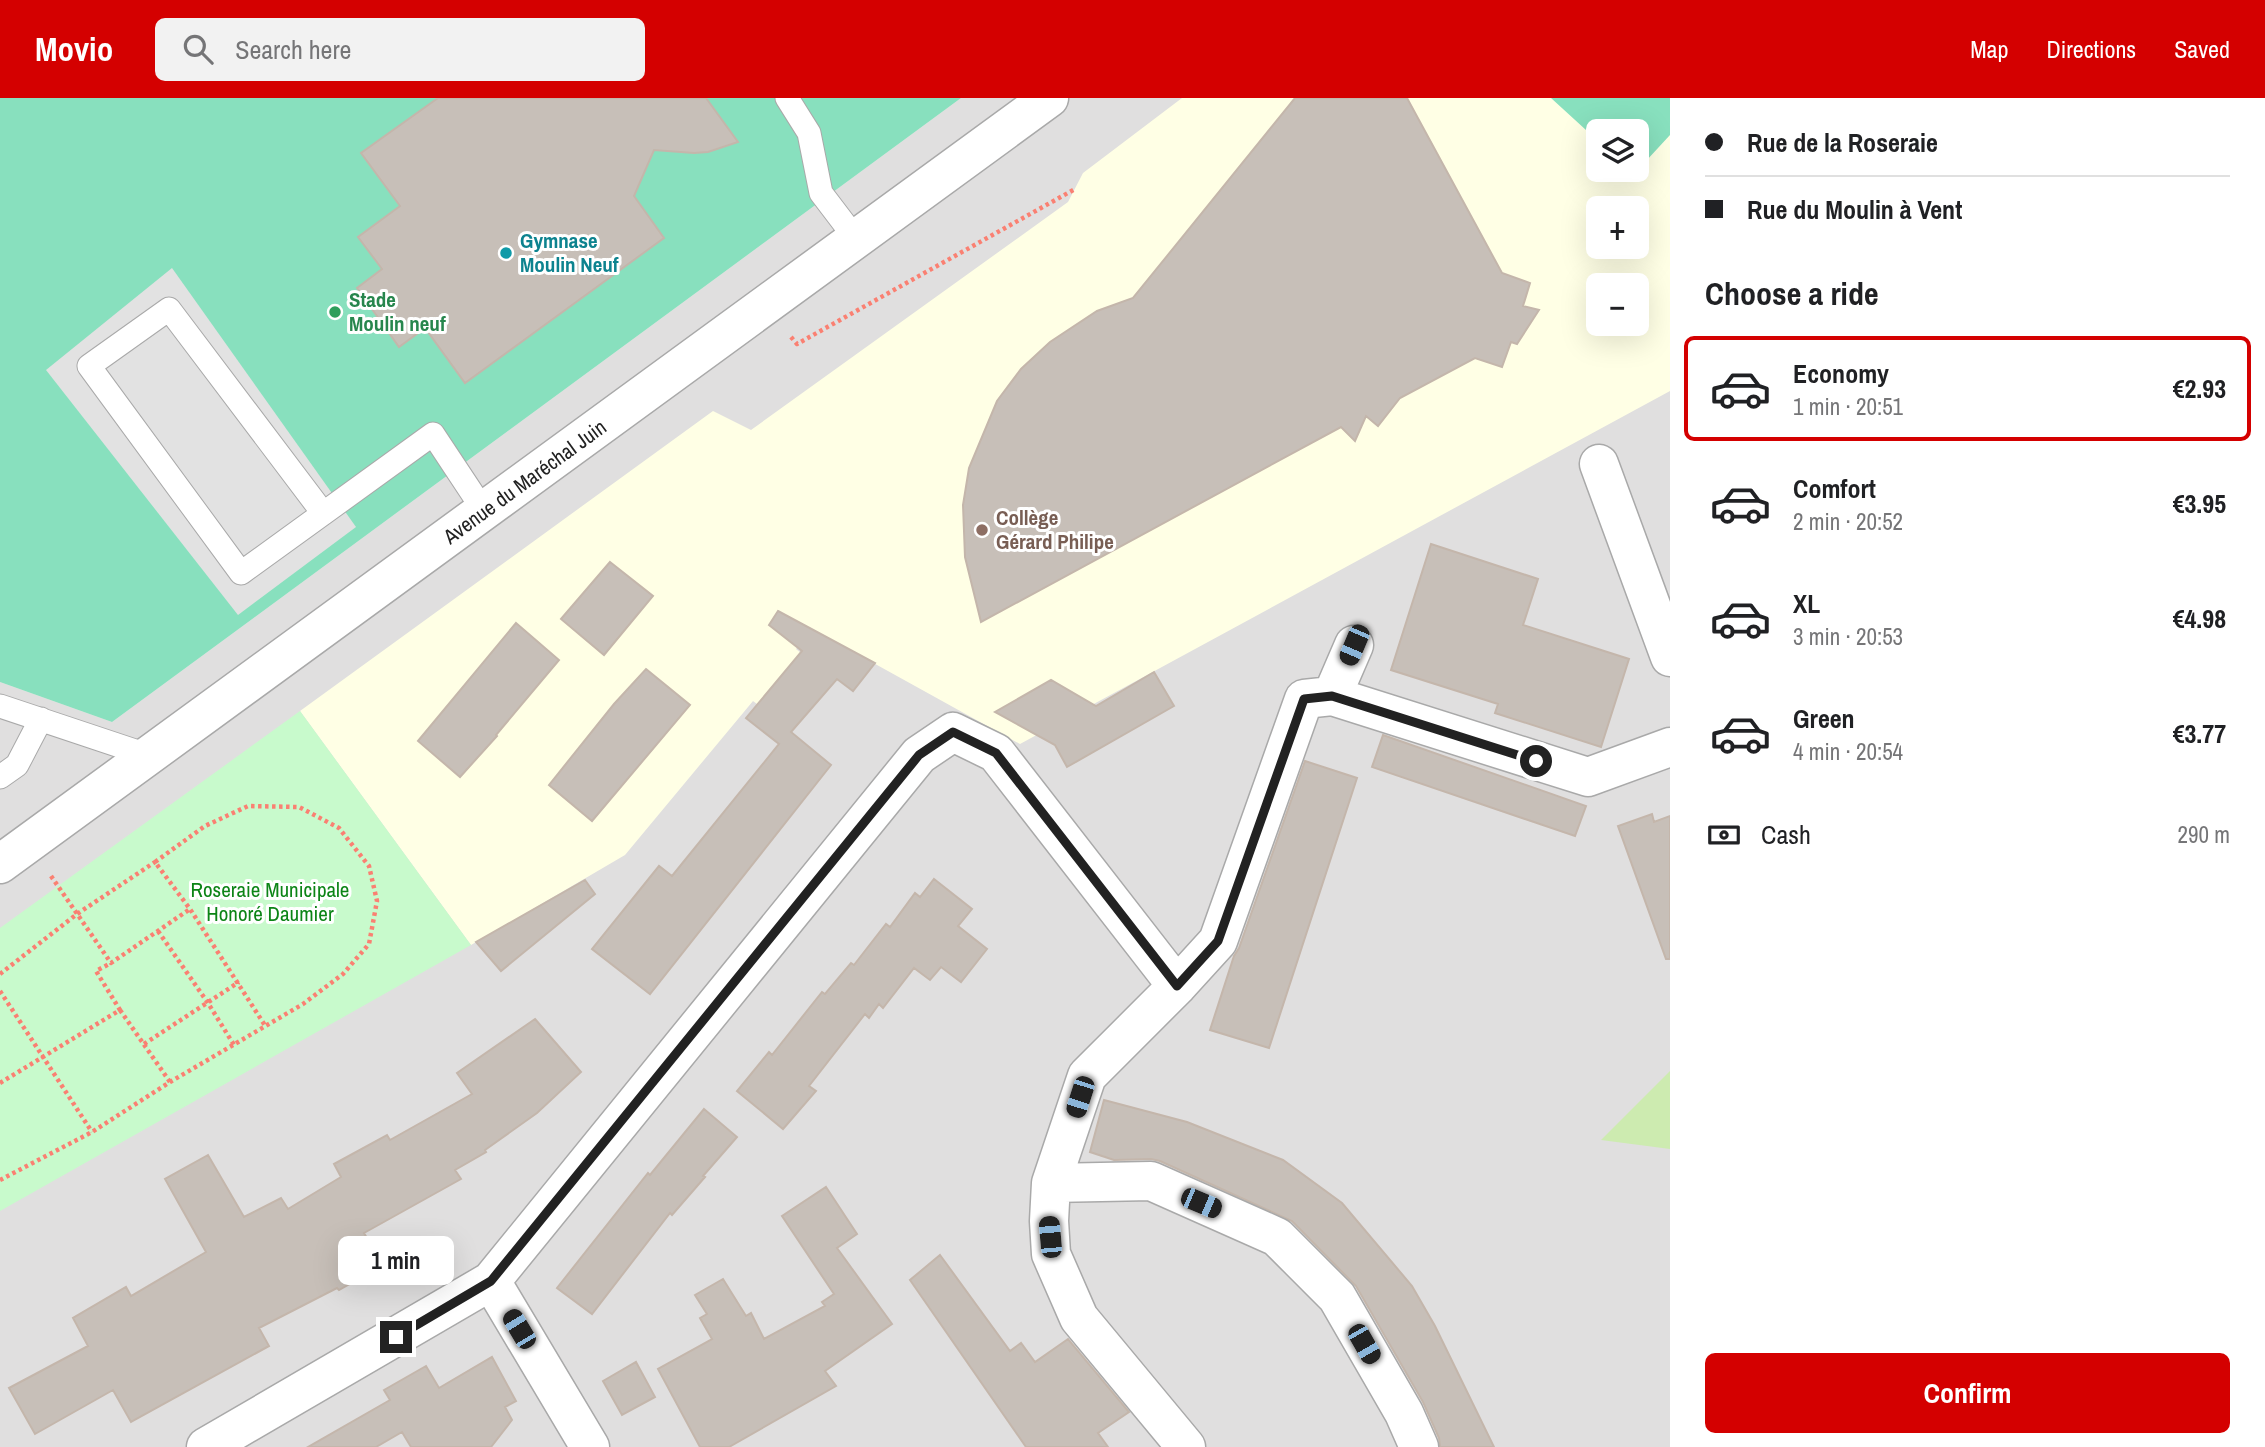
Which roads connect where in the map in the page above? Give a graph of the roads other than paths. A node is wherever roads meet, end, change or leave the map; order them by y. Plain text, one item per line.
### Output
1 (787, 98) edge
2 (1049, 98) edge
3 (856, 239) junction
4 (1599, 464) dead end
5 (484, 511) junction
6 (323, 513) junction
7 (1354, 645) dead end
8 (1670, 657) edge
9 (1332, 696) junction
10 (0, 706) edge
11 (41, 719) junction
12 (1670, 747) edge
13 (150, 757) junction
14 (0, 777) edge
15 (14, 854) edge
16 (1177, 986) junction
17 (1051, 1183) junction
18 (491, 1281) junction
19 (206, 1447) edge
20 (590, 1447) edge
21 (1186, 1447) edge
22 (1419, 1447) edge

1 - 3 lane
2 - 3 street, Avenue du Maréchal Juin
3 - 5 street, Avenue du Maréchal Juin
4 - 8 street
5 - 6 lane
5 - 13 street, Avenue du Maréchal Juin
6 - 6 lane
7 - 9 street
9 - 12 street
9 - 16 street
10 - 11 lane
11 - 13 lane
11 - 14 lane
13 - 15 street, Avenue du Maréchal Juin
16 - 17 street
16 - 18 street
17 - 21 street
17 - 22 street
18 - 19 street
18 - 20 street

